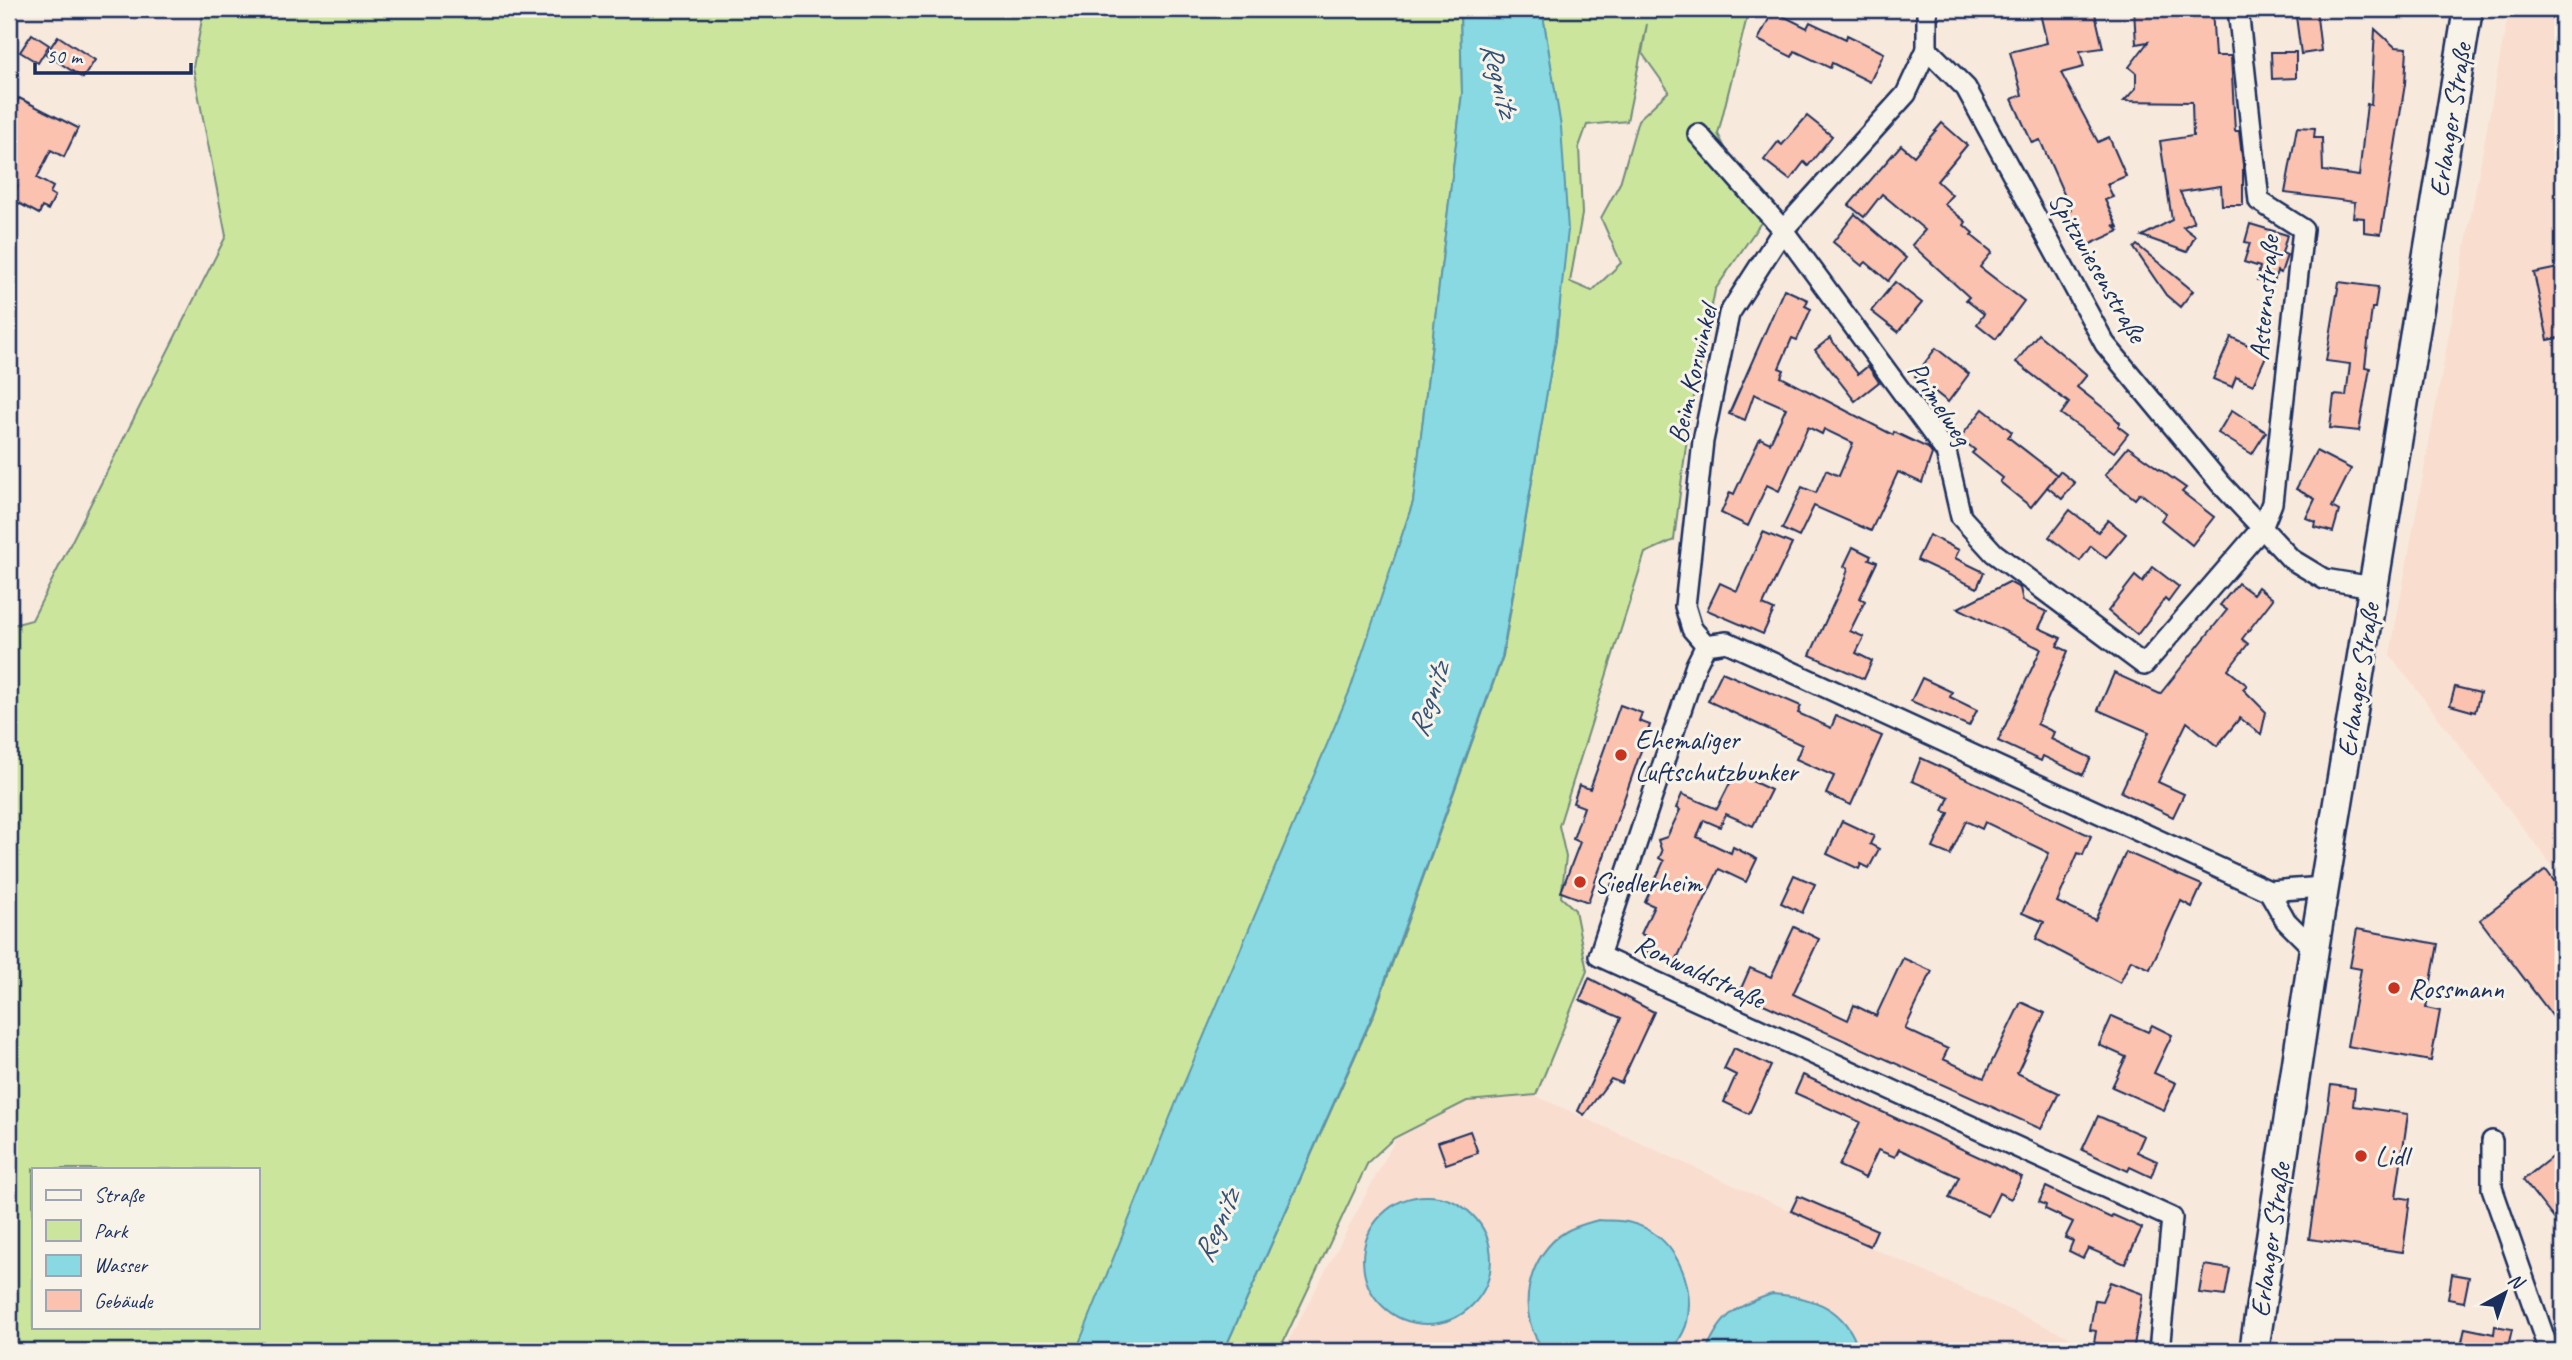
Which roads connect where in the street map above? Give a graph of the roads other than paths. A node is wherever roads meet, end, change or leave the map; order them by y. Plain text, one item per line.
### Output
1 (1927, 9) edge
2 (2238, 9) edge
3 (2468, 9) edge
4 (1927, 49) junction
5 (1698, 134) dead end
6 (1783, 230) junction
7 (2262, 528) junction
8 (2372, 587) junction
9 (1706, 645) junction
10 (2324, 887) junction
11 (2270, 891) junction
12 (2314, 950) junction
13 (2492, 1141) dead end
14 (2159, 1351) edge
15 (2254, 1351) edge
16 (2549, 1351) edge

1 - 4 street
2 - 7 street, Asternstraße
3 - 8 main road, Erlanger Straße
4 - 6 street, Beim Korwinkel
4 - 7 street, Spitzwiesenstraße
5 - 6 street, Primelweg
6 - 7 street, Primelweg
6 - 9 street, Beim Korwinkel
7 - 8 street, Spitzwiesenstraße
8 - 10 main road, Erlanger Straße
9 - 11 street
9 - 14 street, Ronwaldstraße
10 - 11 street
10 - 12 main road, Erlanger Straße
11 - 12 street
12 - 15 main road, Erlanger Straße
13 - 16 street

